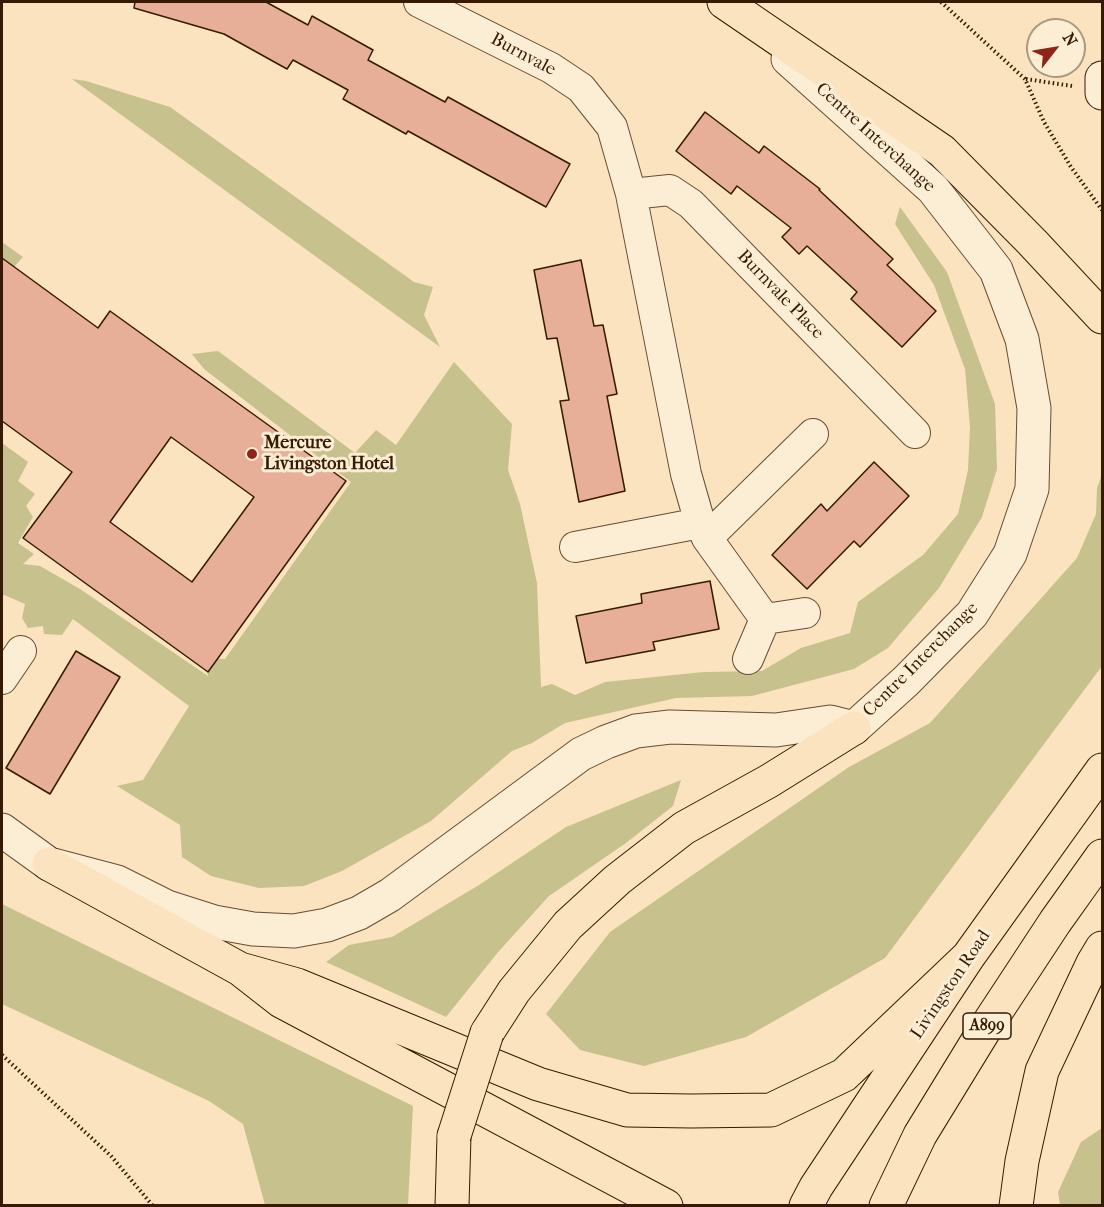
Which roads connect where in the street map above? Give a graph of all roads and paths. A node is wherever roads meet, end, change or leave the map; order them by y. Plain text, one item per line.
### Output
1 (419, 2) edge
2 (724, 2) edge
3 (941, 2) edge
4 (1102, 78) edge
5 (1025, 79) junction
6 (1102, 92) edge
7 (631, 194) junction
8 (1102, 210) edge
9 (1102, 317) edge
10 (915, 433) dead end
11 (813, 434) dead end
12 (704, 530) junction
13 (574, 547) dead end
14 (805, 613) dead end
15 (765, 619) junction
16 (21, 651) dead end
17 (748, 658) dead end
18 (2, 679) edge
19 (854, 728) junction
20 (1102, 770) edge
21 (2, 830) edge
22 (1102, 856) edge
23 (49, 864) junction
24 (1102, 948) edge
25 (968, 957) junction
26 (240, 969) junction
27 (2, 1055) edge
28 (811, 1197) edge
29 (153, 1206) edge
30 (452, 1206) edge
31 (666, 1206) edge
32 (886, 1206) edge
33 (1016, 1206) edge

1 - 7 street, Burnvale
2 - 9 main road
2 - 19 street, Centre Interchange
3 - 5 path
4 - 6 street
5 - 6 path
5 - 8 path
7 - 10 street, Burnvale Place
7 - 12 street
11 - 12 street
12 - 13 street
12 - 15 street
14 - 15 street
15 - 17 street
16 - 18 street
19 - 23 street
19 - 30 main road, bridge
20 - 25 main road, Livingston Road / A899
21 - 23 street
22 - 32 main road, A899
23 - 26 main road
24 - 33 main road
25 - 26 main road
25 - 28 main road, Livingston Road / A899
26 - 31 main road
27 - 29 path

